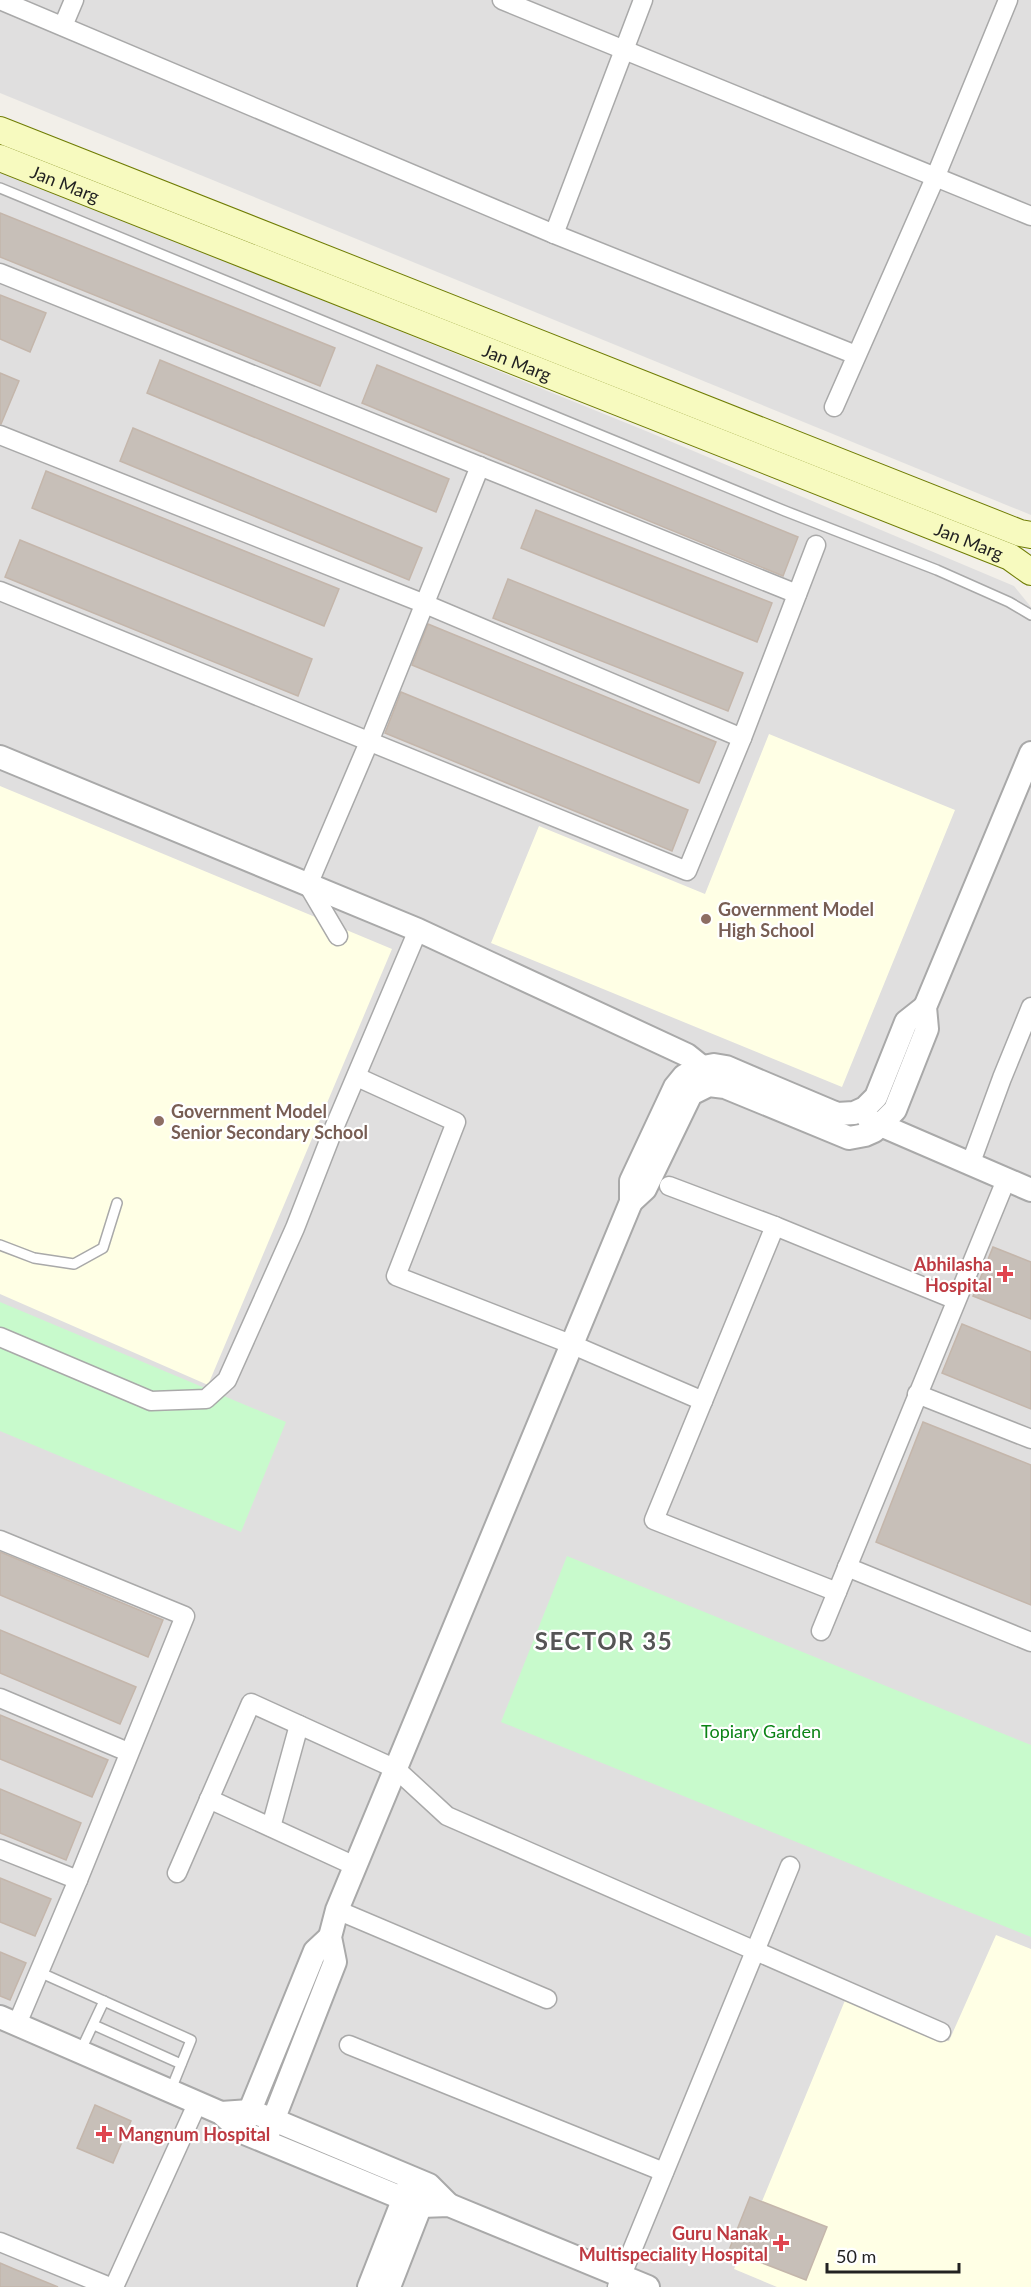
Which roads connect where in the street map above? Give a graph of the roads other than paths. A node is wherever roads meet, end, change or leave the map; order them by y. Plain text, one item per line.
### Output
1 (0, 0) edge
2 (74, 0) edge
3 (502, 0) edge
4 (643, 0) edge
5 (1008, 0) edge
6 (63, 26) junction
7 (623, 50) junction
8 (0, 130) edge
9 (0, 158) edge
10 (935, 178) junction
11 (0, 188) edge
12 (1031, 216) edge
13 (554, 234) junction
14 (0, 273) edge
15 (856, 355) junction
16 (834, 407) dead end
17 (0, 435) edge
18 (480, 466) junction
19 (1031, 535) edge
20 (816, 545) dead end
21 (1031, 572) edge
22 (0, 591) edge
23 (797, 594) junction
24 (425, 604) junction
25 (1031, 615) edge
26 (742, 738) junction
27 (369, 742) junction
28 (1031, 753) edge
29 (0, 757) edge
30 (308, 885) junction
31 (418, 930) junction
32 (338, 936) dead end
33 (925, 1007) junction
34 (1031, 1007) edge
35 (706, 1076) junction
36 (357, 1077) junction
37 (854, 1113) junction
38 (880, 1126) junction
39 (970, 1166) junction
40 (1006, 1180) junction
41 (669, 1186) dead end
42 (1031, 1190) edge
43 (117, 1203) dead end
44 (775, 1226) junction
45 (0, 1245) edge
46 (956, 1300) junction
47 (0, 1336) edge
48 (573, 1345) junction
49 (917, 1394) junction
50 (703, 1401) junction
51 (1031, 1439) edge
52 (0, 1540) edge
53 (847, 1567) junction
54 (837, 1592) junction
55 (821, 1631) dead end
56 (1031, 1642) edge
57 (0, 1698) edge
58 (299, 1725) junction
59 (128, 1752) junction
60 (396, 1770) junction
61 (209, 1799) junction
62 (271, 1827) junction
63 (0, 1849) edge
64 (355, 1866) junction
65 (790, 1866) dead end
66 (177, 1873) dead end
67 (78, 1880) junction
68 (337, 1910) junction
69 (330, 1937) junction
70 (755, 1950) junction
71 (39, 1972) junction
72 (547, 1999) dead end
73 (104, 2001) junction
74 (9, 2021) edge
75 (94, 2025) junction
76 (941, 2032) dead end
77 (349, 2045) dead end
78 (80, 2052) junction
79 (181, 2064) junction
80 (170, 2092) junction
81 (197, 2104) junction
82 (274, 2120) junction
83 (246, 2122) junction
84 (265, 2141) junction
85 (664, 2172) junction
86 (416, 2192) junction
87 (0, 2242) edge
88 (619, 2282) edge
89 (112, 2287) edge
90 (369, 2287) edge
91 (389, 2287) edge
92 (648, 2287) edge

1 - 6 street
2 - 6 street
3 - 7 street
4 - 7 street
5 - 10 street
6 - 13 street
7 - 10 street
7 - 13 street
8 - 19 main road, Jan Marg
9 - 21 main road, Jan Marg
10 - 12 street
10 - 15 street
11 - 25 lane
13 - 15 street
14 - 18 street
15 - 16 street
17 - 24 street
18 - 23 street
18 - 24 street
20 - 23 street
22 - 27 street
23 - 26 street
24 - 26 street
24 - 27 street
26 - 27 street
27 - 30 street
28 - 33 street
29 - 30 street
30 - 31 street
30 - 32 street
31 - 35 street
31 - 36 street
33 - 37 street
33 - 38 street
34 - 39 street
35 - 37 street
35 - 38 street
35 - 48 street
36 - 47 street
36 - 48 street
37 - 38 street
38 - 39 street
39 - 40 street
40 - 42 street
40 - 46 street
41 - 44 street
43 - 45 lane
44 - 46 street
44 - 50 street
46 - 49 street
48 - 50 street
48 - 60 street
49 - 51 street
49 - 53 street
50 - 54 street
52 - 59 street
53 - 54 street
53 - 56 street
54 - 55 street
57 - 59 street
58 - 60 street
58 - 61 street
58 - 62 street
59 - 67 street
60 - 64 street
60 - 70 street
61 - 62 street
61 - 66 street
62 - 64 street
63 - 67 street
64 - 68 street
65 - 70 street
67 - 71 street
68 - 69 street
68 - 72 street
69 - 82 street
69 - 83 street
70 - 76 street
70 - 85 street
71 - 73 lane
71 - 74 street
73 - 75 lane
73 - 79 lane
74 - 78 street
75 - 78 lane
75 - 79 lane
77 - 85 street
78 - 80 street
79 - 80 lane
80 - 81 street
81 - 83 street
81 - 89 street
82 - 83 street
82 - 84 street
82 - 86 street
83 - 84 street
84 - 86 street
85 - 88 street
86 - 88 street
86 - 90 street
86 - 91 street
87 - 89 street
88 - 92 street

